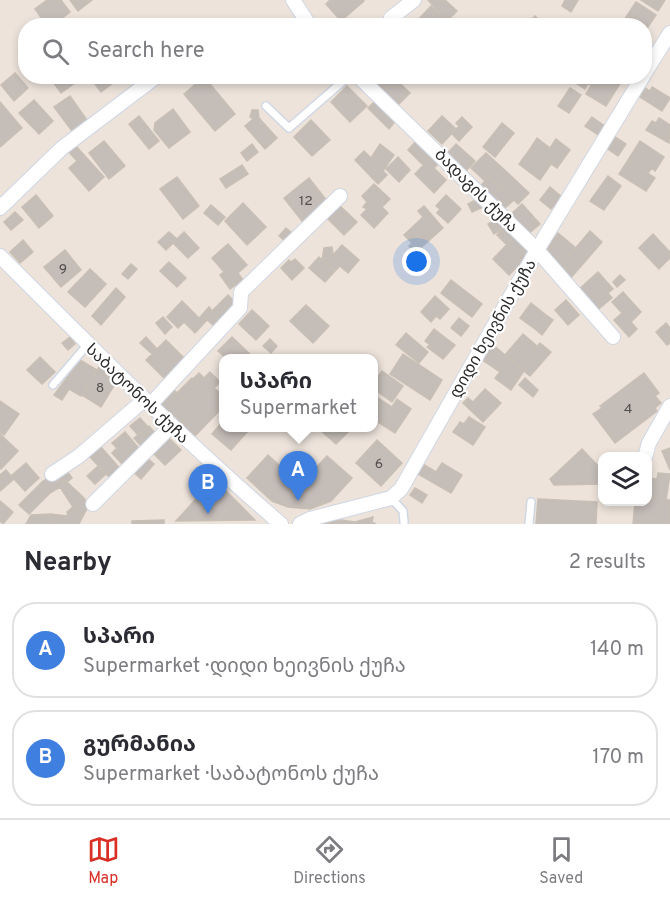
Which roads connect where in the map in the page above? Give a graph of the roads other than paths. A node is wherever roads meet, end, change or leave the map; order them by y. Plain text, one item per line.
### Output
1 (293, 0) edge
2 (414, 0) edge
3 (305, 18) edge
4 (391, 18) dead end
5 (670, 33) edge
6 (652, 62) edge
7 (147, 84) edge
8 (340, 84) edge
9 (366, 84) edge
10 (638, 84) edge
11 (266, 106) dead end
12 (340, 196) dead end
13 (0, 208) edge
14 (537, 250) junction
15 (0, 256) edge
16 (613, 337) dead end
17 (88, 344) junction
18 (53, 385) dead end
19 (147, 402) junction
20 (670, 406) edge
21 (171, 426) junction
22 (646, 452) edge
23 (52, 474) dead end
24 (391, 498) junction
25 (531, 502) dead end
26 (93, 504) dead end
27 (404, 522) dead end
28 (281, 524) edge
29 (300, 524) edge
30 (529, 524) edge

1 - 3 street
2 - 4 street
5 - 6 street, დიდი ხეივნის ქუჩა
7 - 13 street
8 - 11 lane
9 - 14 street, ბადაგის ქუჩა
10 - 14 street, დიდი ხეივნის ქუჩა
12 - 19 street
14 - 16 street, ბადაგის ქუჩა
14 - 24 street, დიდი ხეივნის ქუჩა
15 - 17 street, საბატონოს ქუჩა
17 - 18 lane
17 - 19 street, საბატონოს ქუჩა
19 - 21 street, საბატონოს ქუჩა
19 - 23 street
20 - 22 street
21 - 26 street
21 - 28 street, საბატონოს ქუჩა
24 - 27 lane
24 - 29 street
25 - 30 lane

